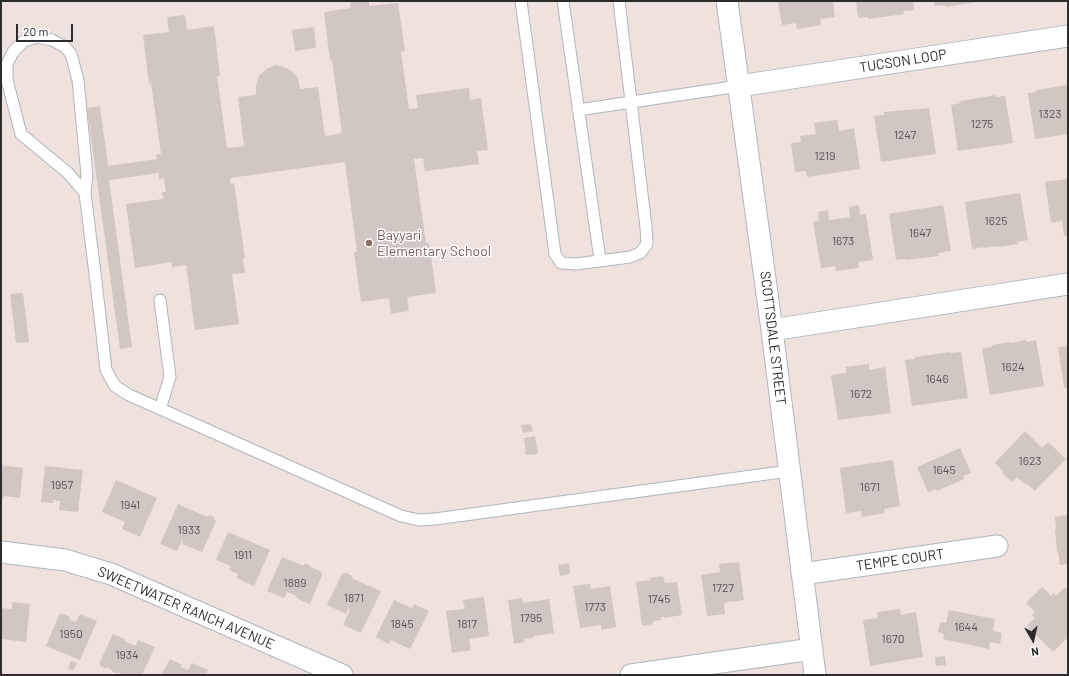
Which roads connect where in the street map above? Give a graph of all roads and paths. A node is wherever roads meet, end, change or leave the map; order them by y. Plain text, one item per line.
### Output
1 (521, 1) edge
2 (563, 1) edge
3 (619, 1) edge
4 (727, 1) edge
5 (1068, 36) edge
6 (739, 86) junction
7 (632, 102) junction
8 (578, 110) junction
9 (85, 193) junction
10 (600, 260) junction
11 (1068, 284) edge
12 (160, 300) dead end
13 (772, 330) junction
14 (160, 409) junction
15 (789, 471) junction
16 (997, 546) dead end
17 (1, 552) edge
18 (802, 574) junction
19 (812, 650) junction
20 (342, 675) edge
21 (631, 675) edge
22 (815, 675) edge

1 - 10 lane
2 - 8 lane
3 - 7 lane
4 - 6 street, SCOTTSDALE STREET
5 - 6 street, TUCSON LOOP
6 - 7 lane
6 - 13 street, SCOTTSDALE STREET
7 - 8 lane
7 - 10 lane
8 - 10 lane
9 - 9 lane
9 - 14 lane
11 - 13 street
12 - 14 lane
13 - 15 street, SCOTTSDALE STREET
14 - 15 lane
15 - 18 street, SCOTTSDALE STREET
16 - 18 street, TEMPE COURT
17 - 20 street, SWEETWATER RANCH AVENUE
18 - 19 street, SCOTTSDALE STREET
19 - 21 street
19 - 22 street, SCOTTSDALE STREET

